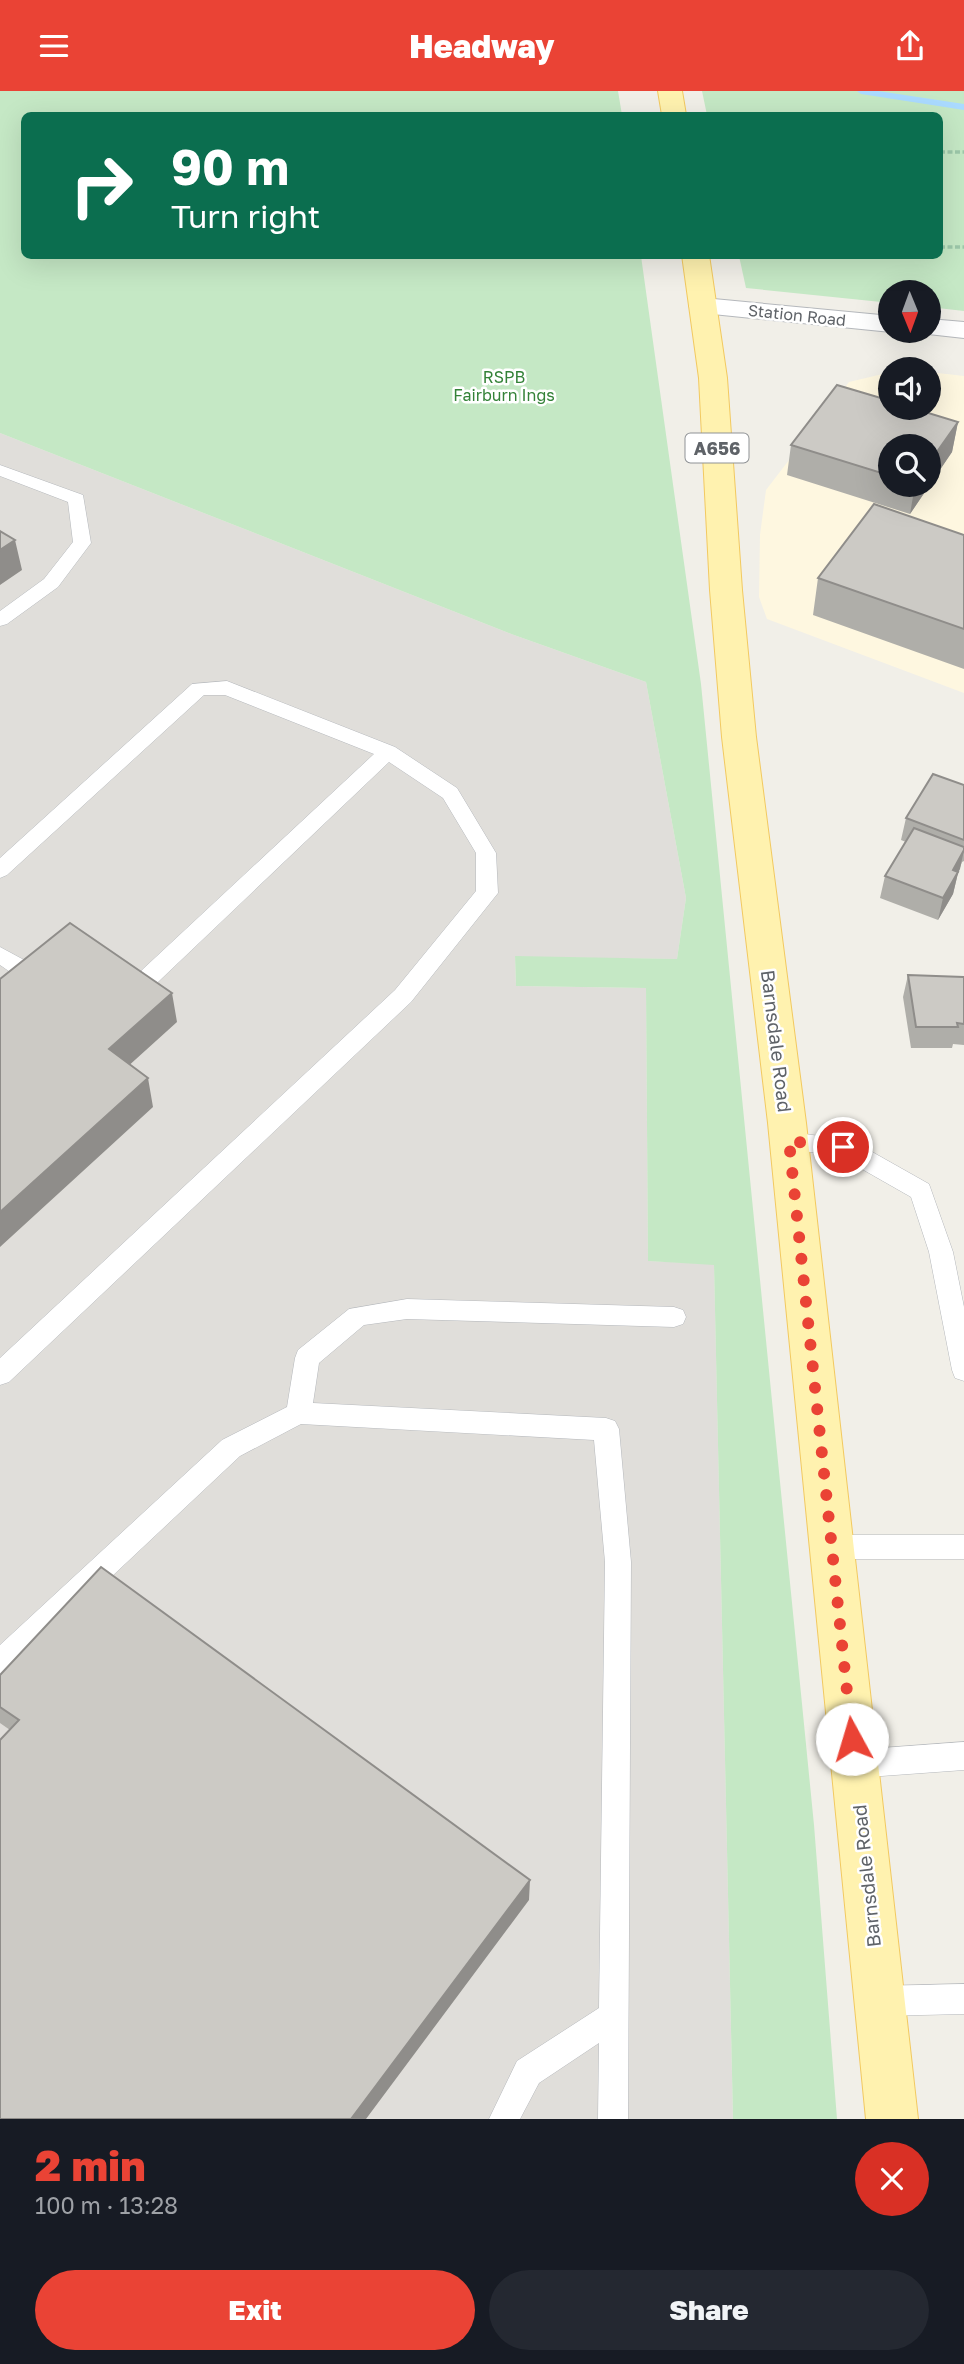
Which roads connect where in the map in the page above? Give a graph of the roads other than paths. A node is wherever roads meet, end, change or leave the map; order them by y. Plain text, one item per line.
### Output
1 (670, 91) edge
2 (674, 112) edge
3 (696, 259) edge
4 (703, 306) junction
5 (878, 323) edge
6 (942, 328) edge
7 (964, 330) edge
8 (0, 470) edge
9 (0, 620) edge
10 (388, 751) junction
11 (0, 870) edge
12 (0, 955) edge
13 (150, 976) edge
14 (42, 981) edge
15 (789, 1141) junction
16 (674, 1317) dead end
17 (964, 1370) edge
18 (0, 1374) edge
19 (299, 1413) junction
20 (831, 1547) junction
21 (964, 1547) edge
22 (0, 1663) edge
23 (964, 1756) edge
24 (854, 1764) junction
25 (964, 1999) edge
26 (879, 2001) junction
27 (614, 2016) junction
28 (504, 2119) edge
29 (612, 2119) edge
30 (892, 2119) edge

1 - 2 main road
3 - 4 main road, Barnsdale Road / A656
4 - 5 street, Station Road
4 - 15 main road, Barnsdale Road / A656
6 - 7 street
8 - 9 lane
10 - 11 lane
10 - 13 lane
10 - 18 lane
12 - 14 lane
15 - 17 lane
15 - 20 main road, Barnsdale Road / A656
16 - 19 lane
19 - 22 lane
19 - 27 lane
20 - 21 lane
20 - 24 main road, Barnsdale Road / A656
23 - 24 lane
24 - 26 main road, Barnsdale Road / A656
25 - 26 lane
26 - 30 main road, Barnsdale Road / A656
27 - 28 lane
27 - 29 lane

